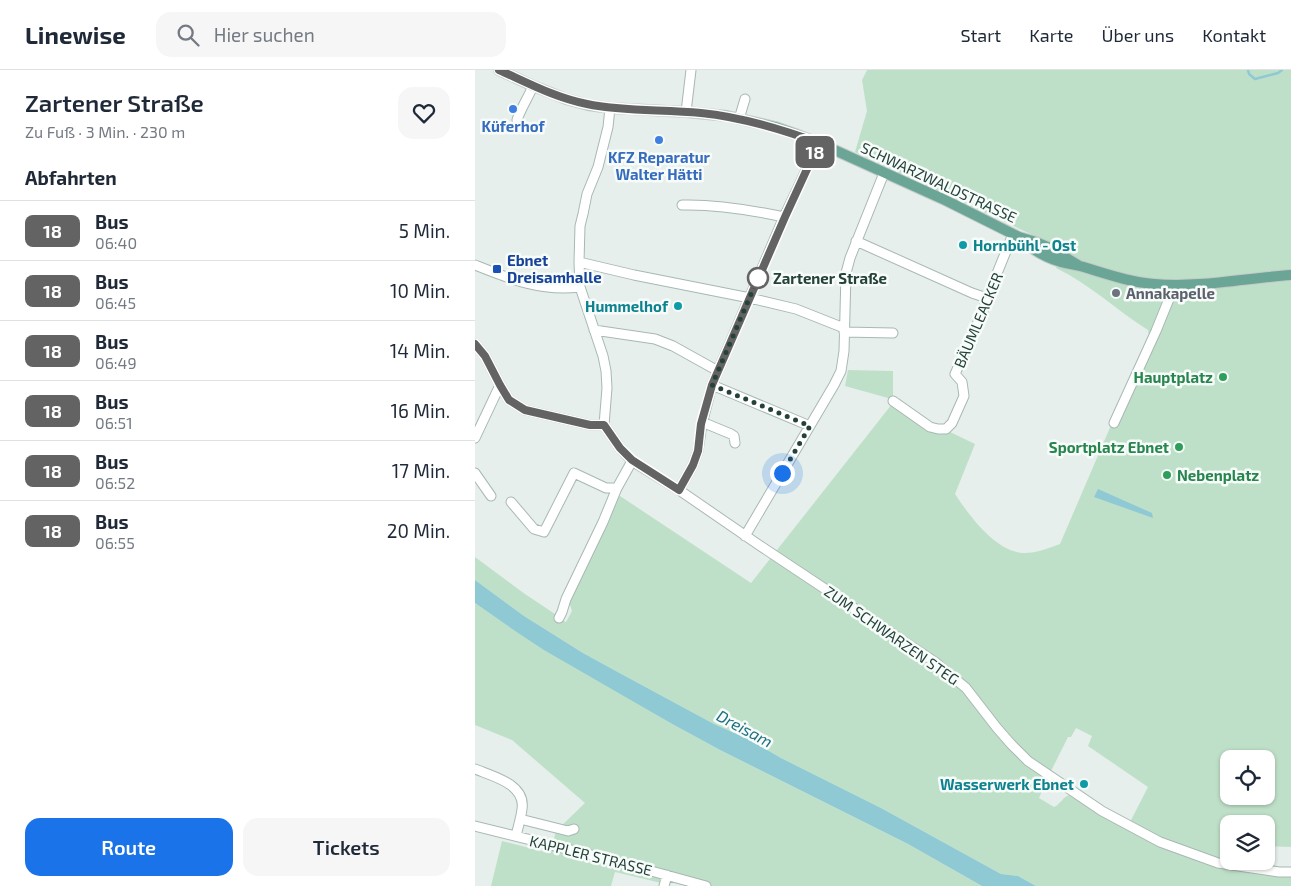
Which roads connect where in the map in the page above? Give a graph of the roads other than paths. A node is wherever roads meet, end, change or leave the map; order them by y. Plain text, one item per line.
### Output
1 (499, 70) edge
2 (691, 70) edge
3 (533, 86) junction
4 (745, 99) dead end
5 (610, 108) junction
6 (686, 112) junction
7 (739, 119) junction
8 (517, 120) dead end
9 (819, 143) junction
10 (884, 173) junction
11 (682, 206) dead end
12 (785, 217) junction
13 (1016, 236) junction
14 (856, 242) junction
15 (579, 262) junction
16 (475, 265) edge
17 (1291, 275) edge
18 (1172, 285) junction
19 (580, 287) junction
20 (750, 298) junction
21 (987, 298) junction
22 (594, 330) junction
23 (844, 330) junction
24 (893, 333) dead end
25 (475, 344) edge
26 (718, 371) junction
27 (500, 385) junction
28 (712, 385) junction
29 (893, 401) dead end
30 (702, 422) junction
31 (1114, 424) dead end
32 (604, 425) junction
33 (810, 426) junction
34 (475, 438) edge
35 (735, 443) dead end
36 (632, 460) junction
37 (475, 473) edge
38 (617, 488) junction
39 (679, 490) junction
40 (491, 496) dead end
41 (511, 502) dead end
42 (745, 536) junction
43 (559, 618) dead end
44 (475, 768) edge
45 (519, 819) junction
46 (475, 826) edge
47 (574, 829) dead end
48 (515, 836) junction
49 (1291, 872) edge
50 (667, 875) junction
51 (664, 886) edge
52 (706, 886) edge

1 - 3 main road, SCHWARZWALDSTRASSE
2 - 6 street
3 - 5 main road, SCHWARZWALDSTRASSE
3 - 8 street
4 - 7 street
5 - 6 main road, SCHWARZWALDSTRASSE
5 - 15 street
6 - 7 main road, SCHWARZWALDSTRASSE
7 - 9 main road, SCHWARZWALDSTRASSE
9 - 10 main road, SCHWARZWALDSTRASSE
9 - 12 street
10 - 13 main road, SCHWARZWALDSTRASSE
10 - 14 street
11 - 12 street
12 - 20 street
13 - 18 main road, SCHWARZWALDSTRASSE
13 - 21 street, BÄUMLEACKER
14 - 21 street
14 - 23 street
15 - 19 street
15 - 20 street
16 - 19 street
17 - 18 main road, SCHWARZWALDSTRASSE
18 - 31 street
19 - 22 street
20 - 23 street
20 - 26 street
21 - 29 street, BÄUMLEACKER
22 - 26 street
22 - 32 street
23 - 24 street
23 - 33 street
25 - 27 street
26 - 28 street
27 - 32 street
27 - 34 street
28 - 30 street
28 - 33 street
30 - 35 street
30 - 39 street
32 - 36 street, ZUM SCHWARZEN STEG
33 - 42 street
36 - 38 street
36 - 39 street, ZUM SCHWARZEN STEG
37 - 40 street
38 - 41 street
38 - 43 street
39 - 42 street, ZUM SCHWARZEN STEG
42 - 49 street, ZUM SCHWARZEN STEG
44 - 45 street
45 - 47 street
45 - 48 street
46 - 48 street, KAPPLER STRASSE
48 - 50 street, KAPPLER STRASSE
50 - 51 street
50 - 52 street, KAPPLER STRASSE

